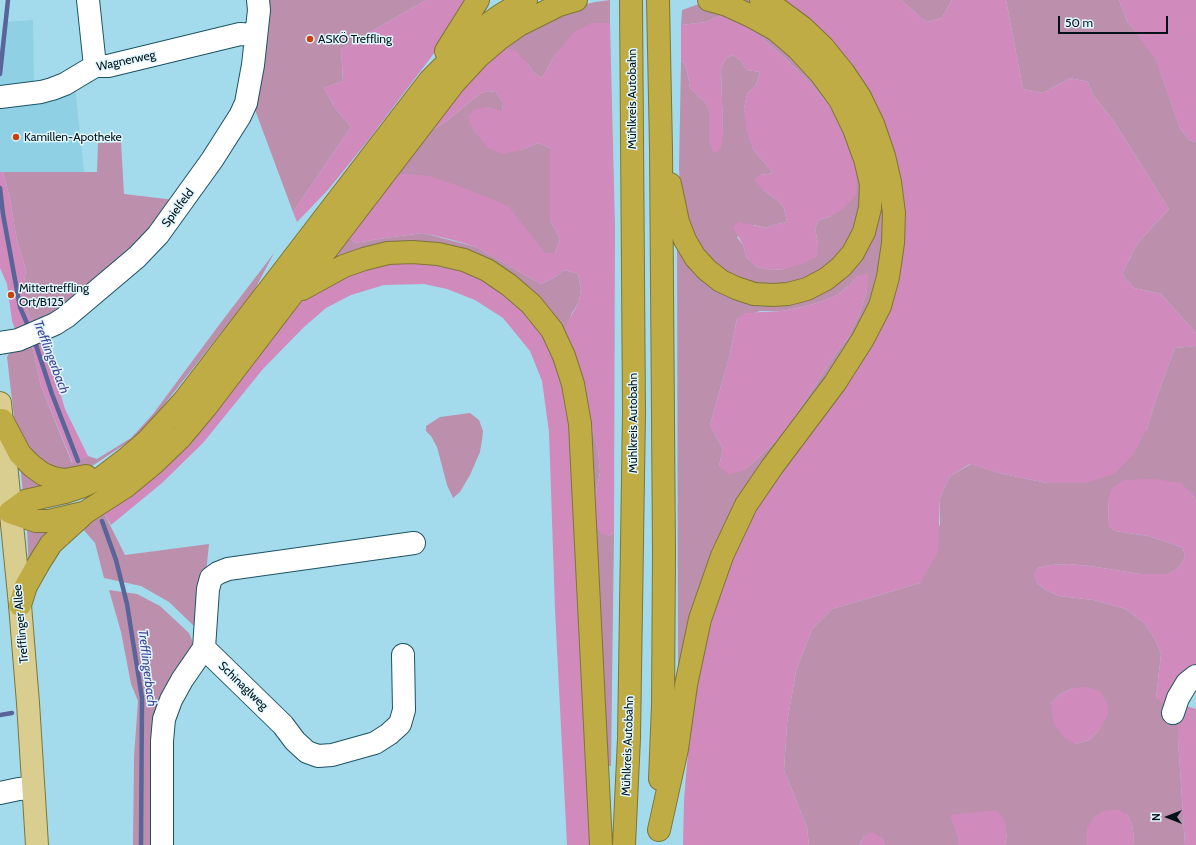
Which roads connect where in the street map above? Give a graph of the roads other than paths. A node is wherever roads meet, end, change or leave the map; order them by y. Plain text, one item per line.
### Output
1 (88, 0) edge
2 (258, 0) edge
3 (478, 0) edge
4 (526, 0) edge
5 (576, 0) edge
6 (631, 0) edge
7 (658, 0) edge
8 (709, 0) edge
9 (761, 0) edge
10 (256, 35) junction
11 (95, 66) junction
12 (430, 80) junction
13 (0, 97) edge
14 (661, 149) junction
15 (294, 293) junction
16 (9, 342) edge
17 (1, 411) edge
18 (119, 464) junction
19 (86, 512) junction
20 (5, 513) edge
21 (414, 543) dead end
22 (20, 605) junction
23 (204, 648) junction
24 (402, 655) dead end
25 (1196, 676) edge
26 (1173, 714) dead end
27 (33, 788) junction
28 (0, 794) edge
29 (658, 837) edge
30 (37, 845) edge
31 (162, 845) edge
32 (601, 845) edge
33 (624, 845) edge

1 - 11 street
2 - 10 street, Spielfeld
3 - 12 highway
4 - 12 highway
5 - 15 highway
6 - 33 highway, Mühlkreis Autobahn
7 - 14 highway
8 - 14 highway
9 - 29 highway
10 - 11 street, Wagnerweg
10 - 16 street, Spielfeld
11 - 13 street, Wagnerweg
12 - 18 highway
14 - 29 highway
15 - 19 highway
15 - 32 highway
17 - 18 highway
17 - 20 main road, Trefflinger Allee
18 - 20 highway
19 - 20 highway
19 - 22 highway
20 - 22 main road, Trefflinger Allee
21 - 23 street
22 - 27 main road, Trefflinger Allee
23 - 24 street, Schinaglweg
23 - 31 street
25 - 26 street
27 - 28 street
27 - 30 main road, Trefflinger Allee

